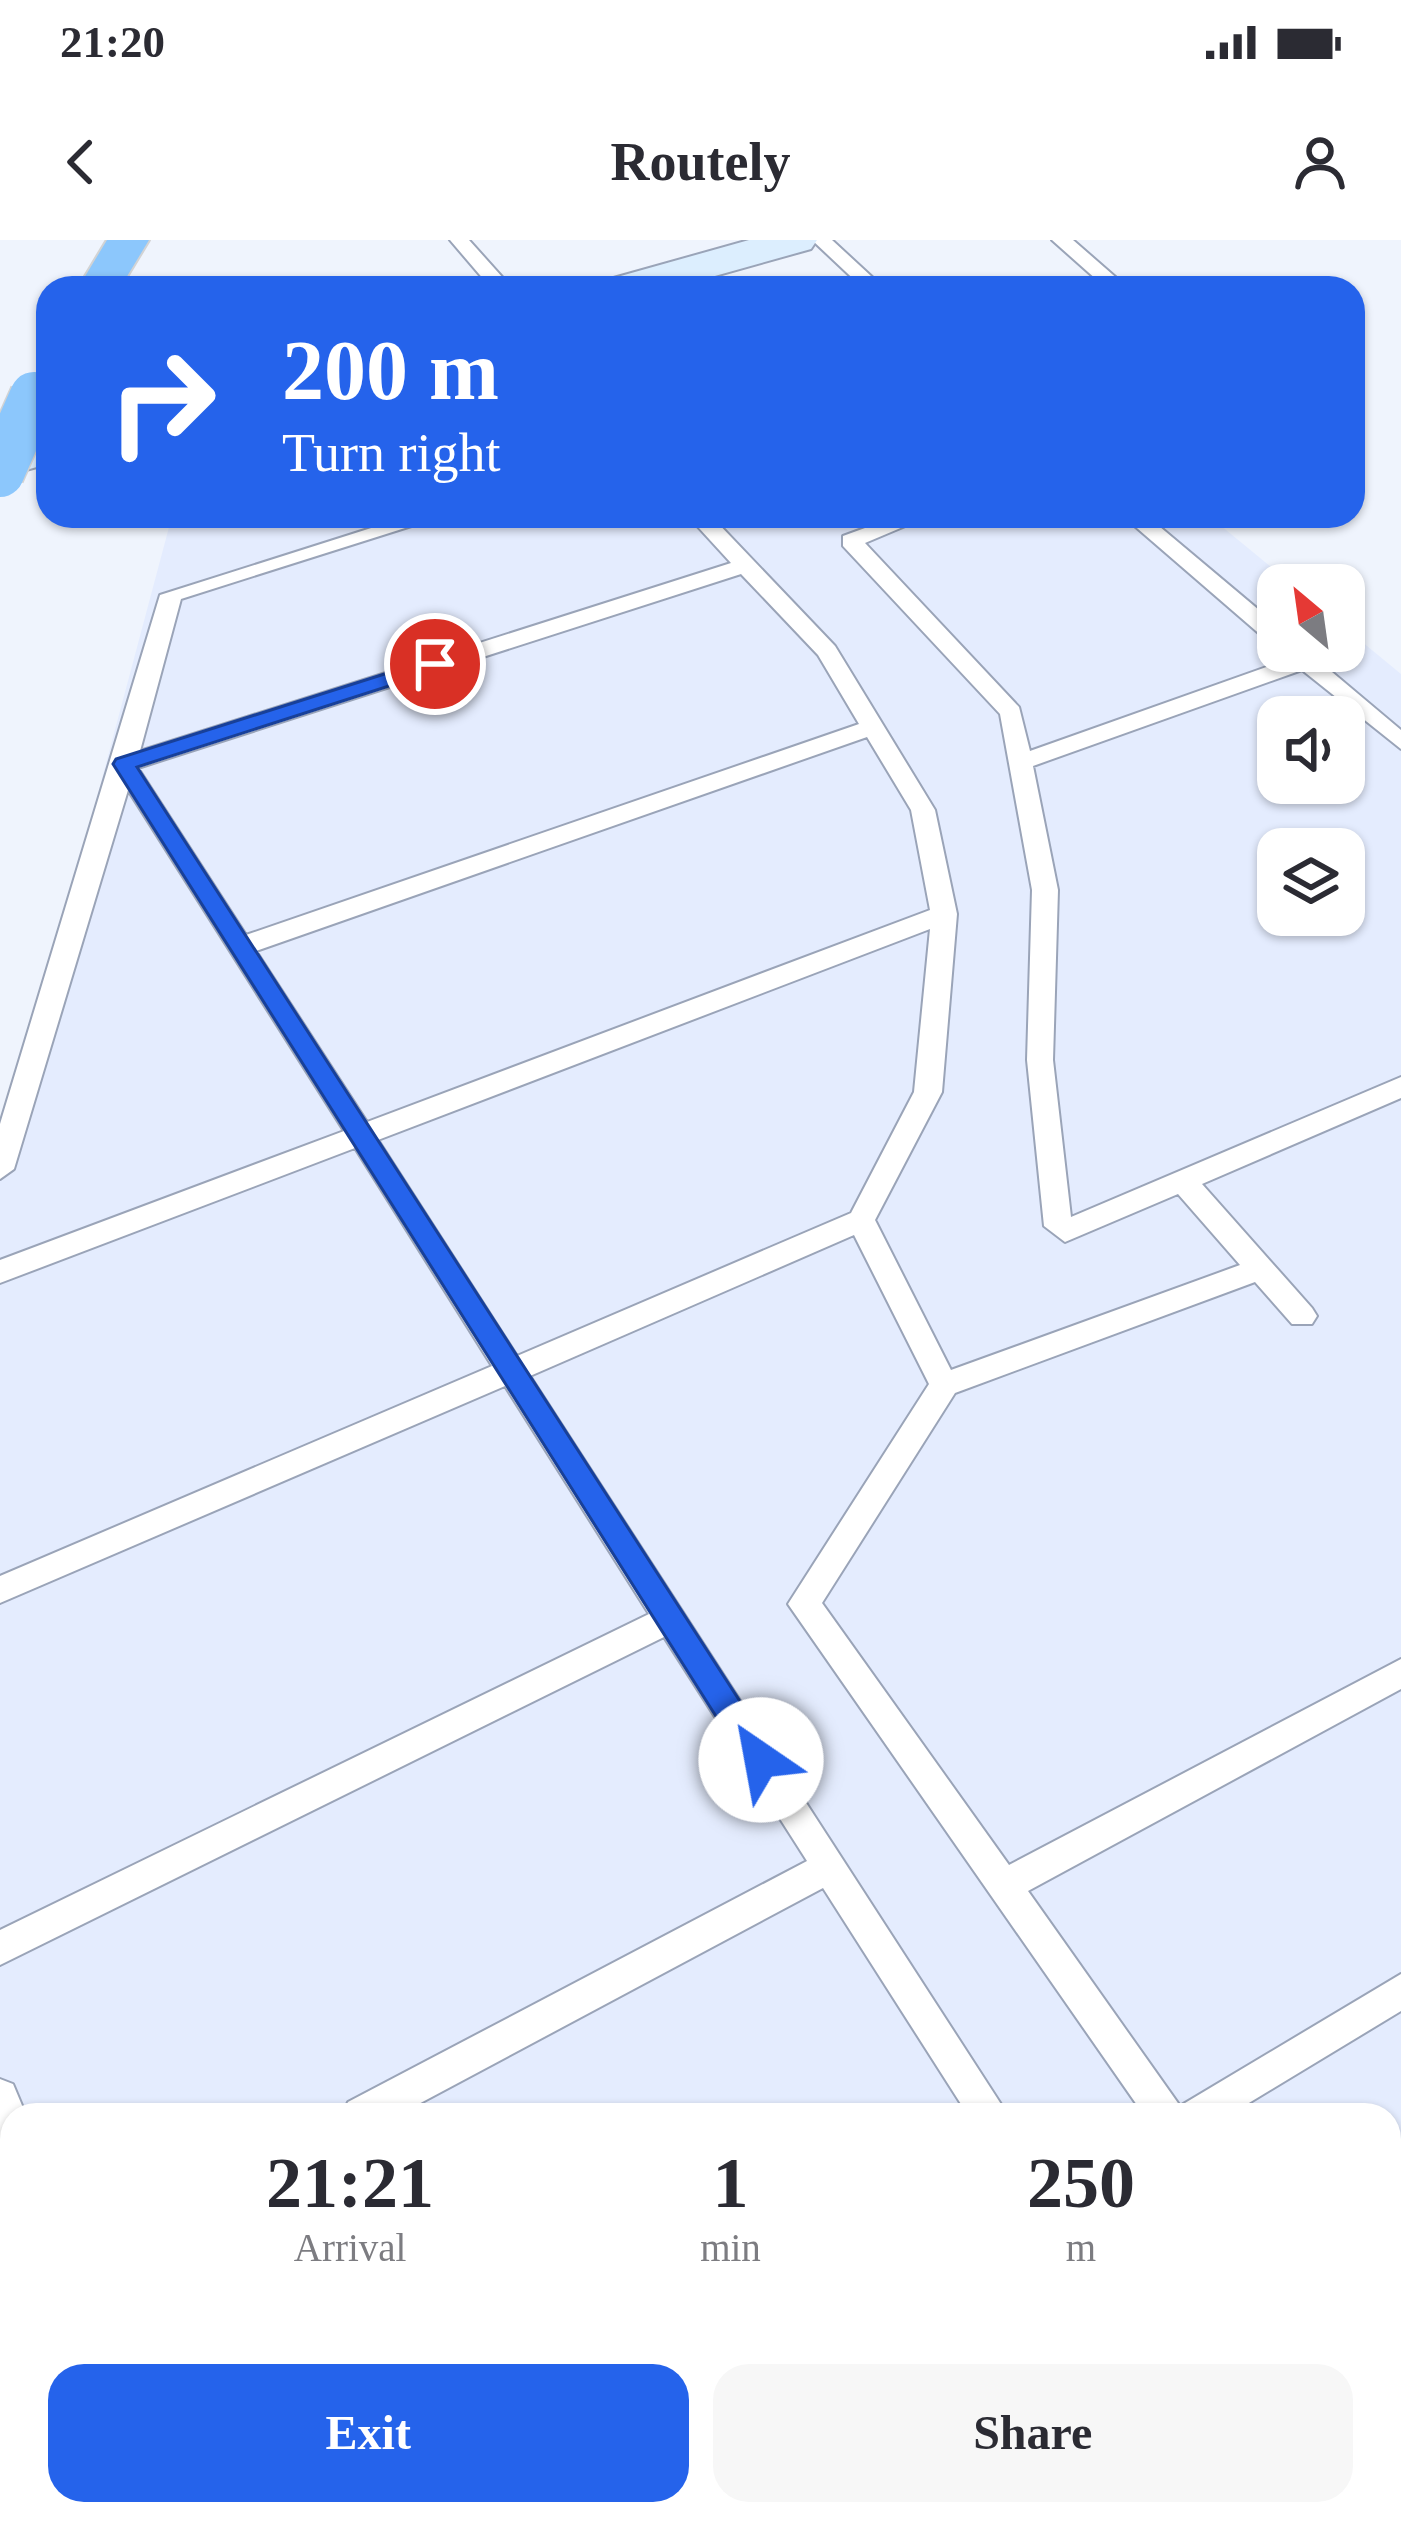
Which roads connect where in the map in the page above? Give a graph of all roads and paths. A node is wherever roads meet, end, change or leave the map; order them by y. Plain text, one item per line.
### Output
1 (128, 240) edge
2 (459, 240) edge
3 (796, 240) edge
4 (821, 240) edge
5 (1061, 240) edge
6 (106, 276) edge
7 (491, 276) edge
8 (668, 276) edge
9 (861, 276) edge
10 (1104, 276) edge
11 (36, 396) edge
12 (36, 453) edge
13 (0, 463) edge
14 (0, 473) edge
15 (393, 528) edge
16 (711, 528) edge
17 (886, 528) edge
18 (1148, 528) edge
19 (746, 565) junction
20 (1257, 620) edge
21 (1257, 672) edge
22 (1318, 672) edge
23 (876, 726) junction
24 (1401, 742) edge
25 (1022, 762) junction
26 (124, 764) junction
27 (944, 914) junction
28 (240, 946) junction
29 (1401, 1087) edge
30 (362, 1138) junction
31 (0, 1169) edge
32 (1182, 1180) junction
33 (861, 1220) junction
34 (1260, 1269) junction
35 (0, 1272) edge
36 (1302, 1316) dead end
37 (511, 1371) junction
38 (944, 1385) junction
39 (0, 1590) edge
40 (670, 1619) junction
41 (1401, 1673) edge
42 (829, 1867) junction
43 (1003, 1886) junction
44 (0, 1948) edge
45 (1401, 1991) edge
46 (384, 2103) edge
47 (980, 2103) edge
48 (1157, 2103) edge
49 (1215, 2103) edge

1 - 6 highway
2 - 7 lane
3 - 8 main road
4 - 9 lane
5 - 10 lane
11 - 14 highway, bridge
12 - 13 main road
15 - 26 lane
16 - 19 lane
17 - 25 lane
18 - 20 lane
19 - 23 lane
19 - 26 lane
21 - 25 lane
22 - 24 lane
23 - 27 lane
23 - 28 lane
25 - 32 lane
26 - 28 lane
26 - 31 lane
27 - 30 lane
27 - 33 lane
28 - 30 lane
29 - 32 lane
30 - 35 lane
30 - 37 lane
32 - 34 lane
33 - 37 lane
33 - 38 lane
34 - 36 lane
34 - 38 lane
37 - 39 lane
37 - 40 lane
38 - 43 lane
40 - 42 lane
40 - 44 lane
41 - 43 lane
42 - 46 lane
42 - 47 lane
43 - 48 lane
45 - 49 lane

